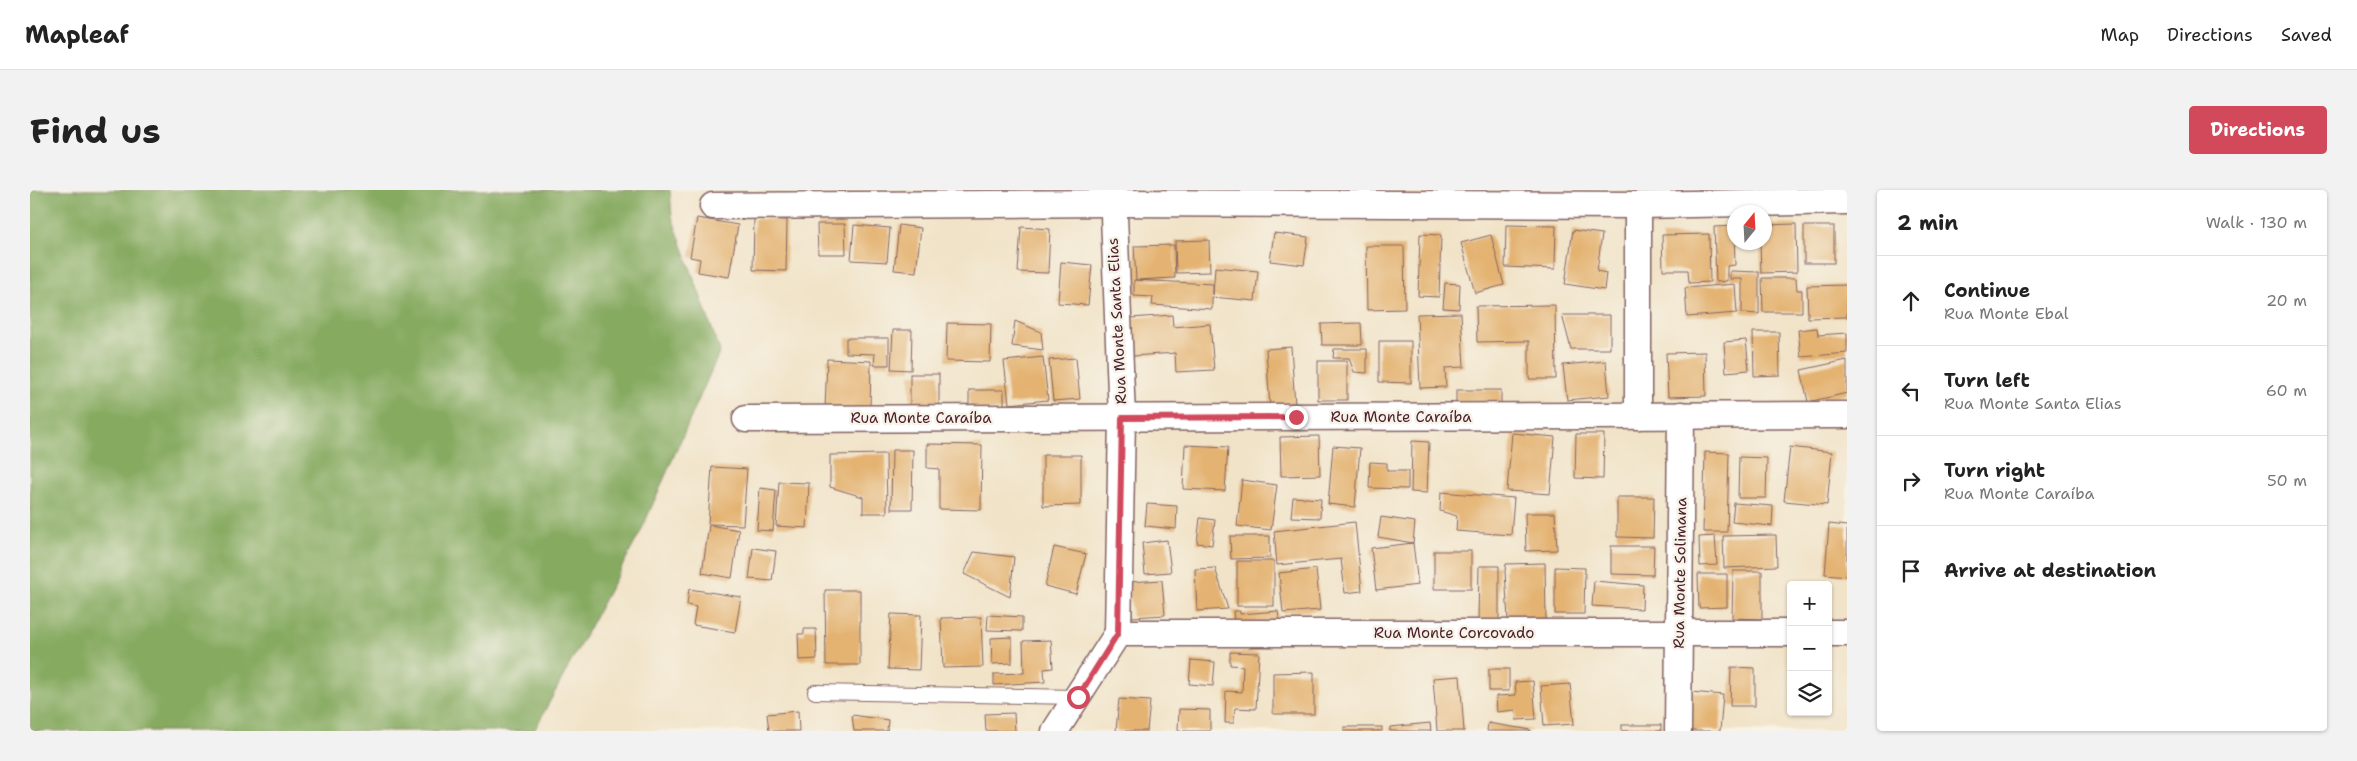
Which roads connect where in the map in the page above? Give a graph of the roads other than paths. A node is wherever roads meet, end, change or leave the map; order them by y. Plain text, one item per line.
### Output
1 (1112, 196) edge
2 (1847, 201) edge
3 (1638, 204) junction
4 (713, 206) dead end
5 (1682, 415) junction
6 (1847, 415) edge
7 (1638, 416) junction
8 (1122, 418) junction
9 (746, 419) dead end
10 (1118, 633) junction
11 (1679, 633) junction
12 (1787, 633) edge
13 (1832, 634) edge
14 (1847, 634) edge
15 (815, 692) dead end
16 (1078, 697) junction
17 (1055, 731) edge
18 (1678, 731) edge

1 - 3 street
1 - 4 street
1 - 8 street, Rua Monte Santa Elias
2 - 3 street
3 - 7 street
5 - 6 street, Rua Monte Caraíba
5 - 7 street, Rua Monte Caraíba
5 - 11 street, Rua Monte Solimana
7 - 8 street, Rua Monte Caraíba
8 - 9 street, Rua Monte Caraíba
8 - 10 street, Rua Monte Santa Elias
10 - 11 street, Rua Monte Corcovado
10 - 16 street
11 - 12 street, Rua Monte Corcovado
11 - 18 street, Rua Monte Solimana
13 - 14 street
15 - 16 lane
16 - 17 street

